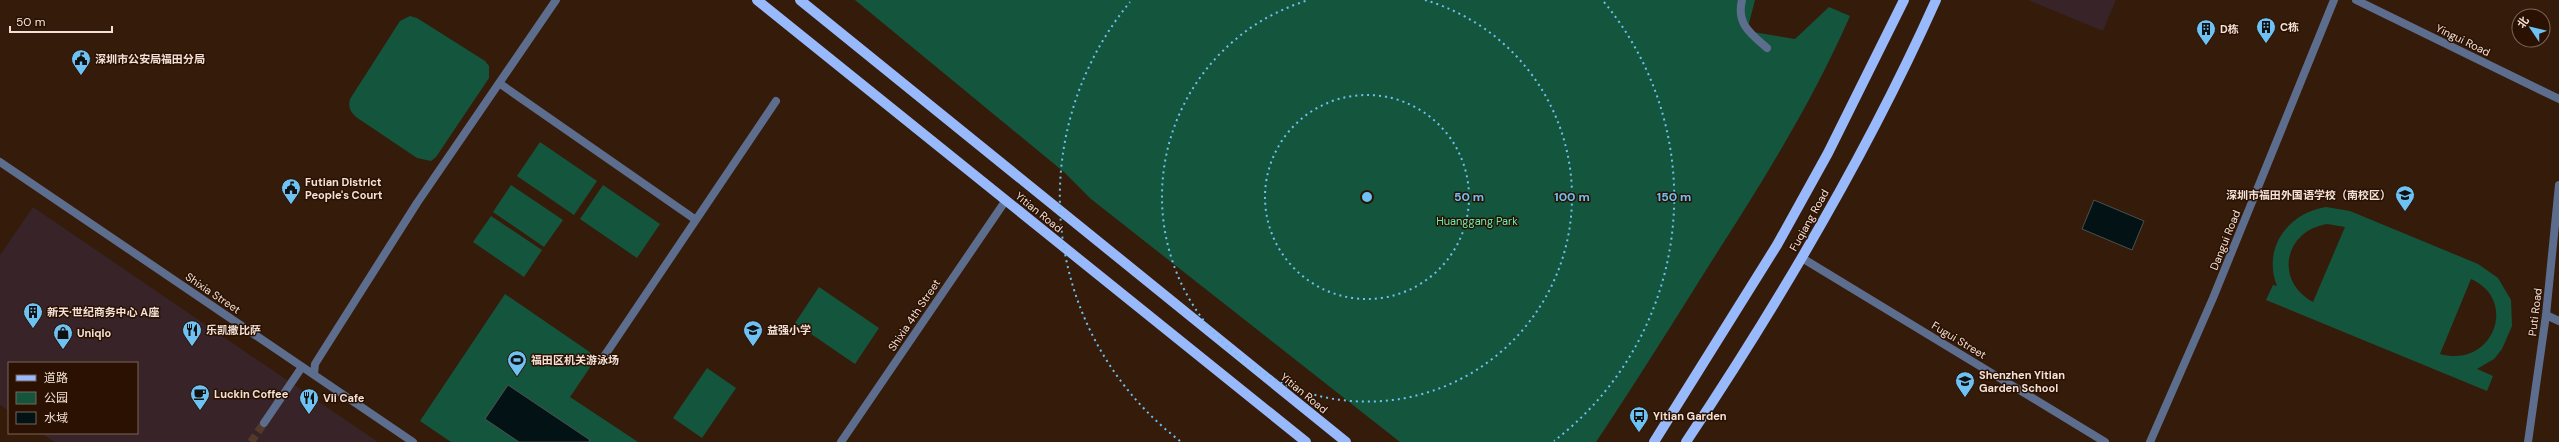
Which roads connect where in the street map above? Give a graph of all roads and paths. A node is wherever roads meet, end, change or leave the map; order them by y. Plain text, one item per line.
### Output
1 (556, 0) edge
2 (757, 0) edge
3 (800, 0) edge
4 (1742, 0) edge
5 (1904, 0) edge
6 (1936, 0) edge
7 (2334, 0) edge
8 (2356, 0) edge
9 (1767, 48) dead end
10 (499, 83) junction
11 (2559, 99) edge
12 (776, 101) dead end
13 (0, 162) edge
14 (2559, 185) edge
15 (1006, 200) junction
16 (696, 220) junction
17 (1802, 258) junction
18 (2546, 315) junction
19 (2559, 315) edge
20 (2559, 321) edge
21 (605, 354) dead end
22 (302, 367) junction
23 (314, 374) junction
24 (264, 423) tunnel mouth
25 (413, 442) edge
26 (841, 442) edge
27 (1306, 442) edge
28 (1346, 442) edge
29 (1654, 442) edge
30 (1686, 442) edge
31 (2105, 442) edge
32 (2150, 442) edge
33 (2528, 442) edge

1 - 10 street
2 - 15 main road, Yitian Road
3 - 28 main road, Yitian Road
4 - 9 street
5 - 29 main road, Fuqiang Road
6 - 17 main road, Fuqiang Road
7 - 32 street, Dangui Road
8 - 11 street, Yingui Road
10 - 16 street
10 - 23 street
12 - 16 street
13 - 22 street, Shixia Street
14 - 18 street, Puti Road
15 - 26 street, Shixia 4th Street
15 - 27 main road, Yitian Road
16 - 21 street
17 - 30 main road, Fuqiang Road
17 - 31 street, Fugui Street
18 - 19 street
18 - 20 street
18 - 33 street, Puti Road
22 - 23 street, Shixia Street
22 - 24 street
23 - 25 street, Shixia Street

